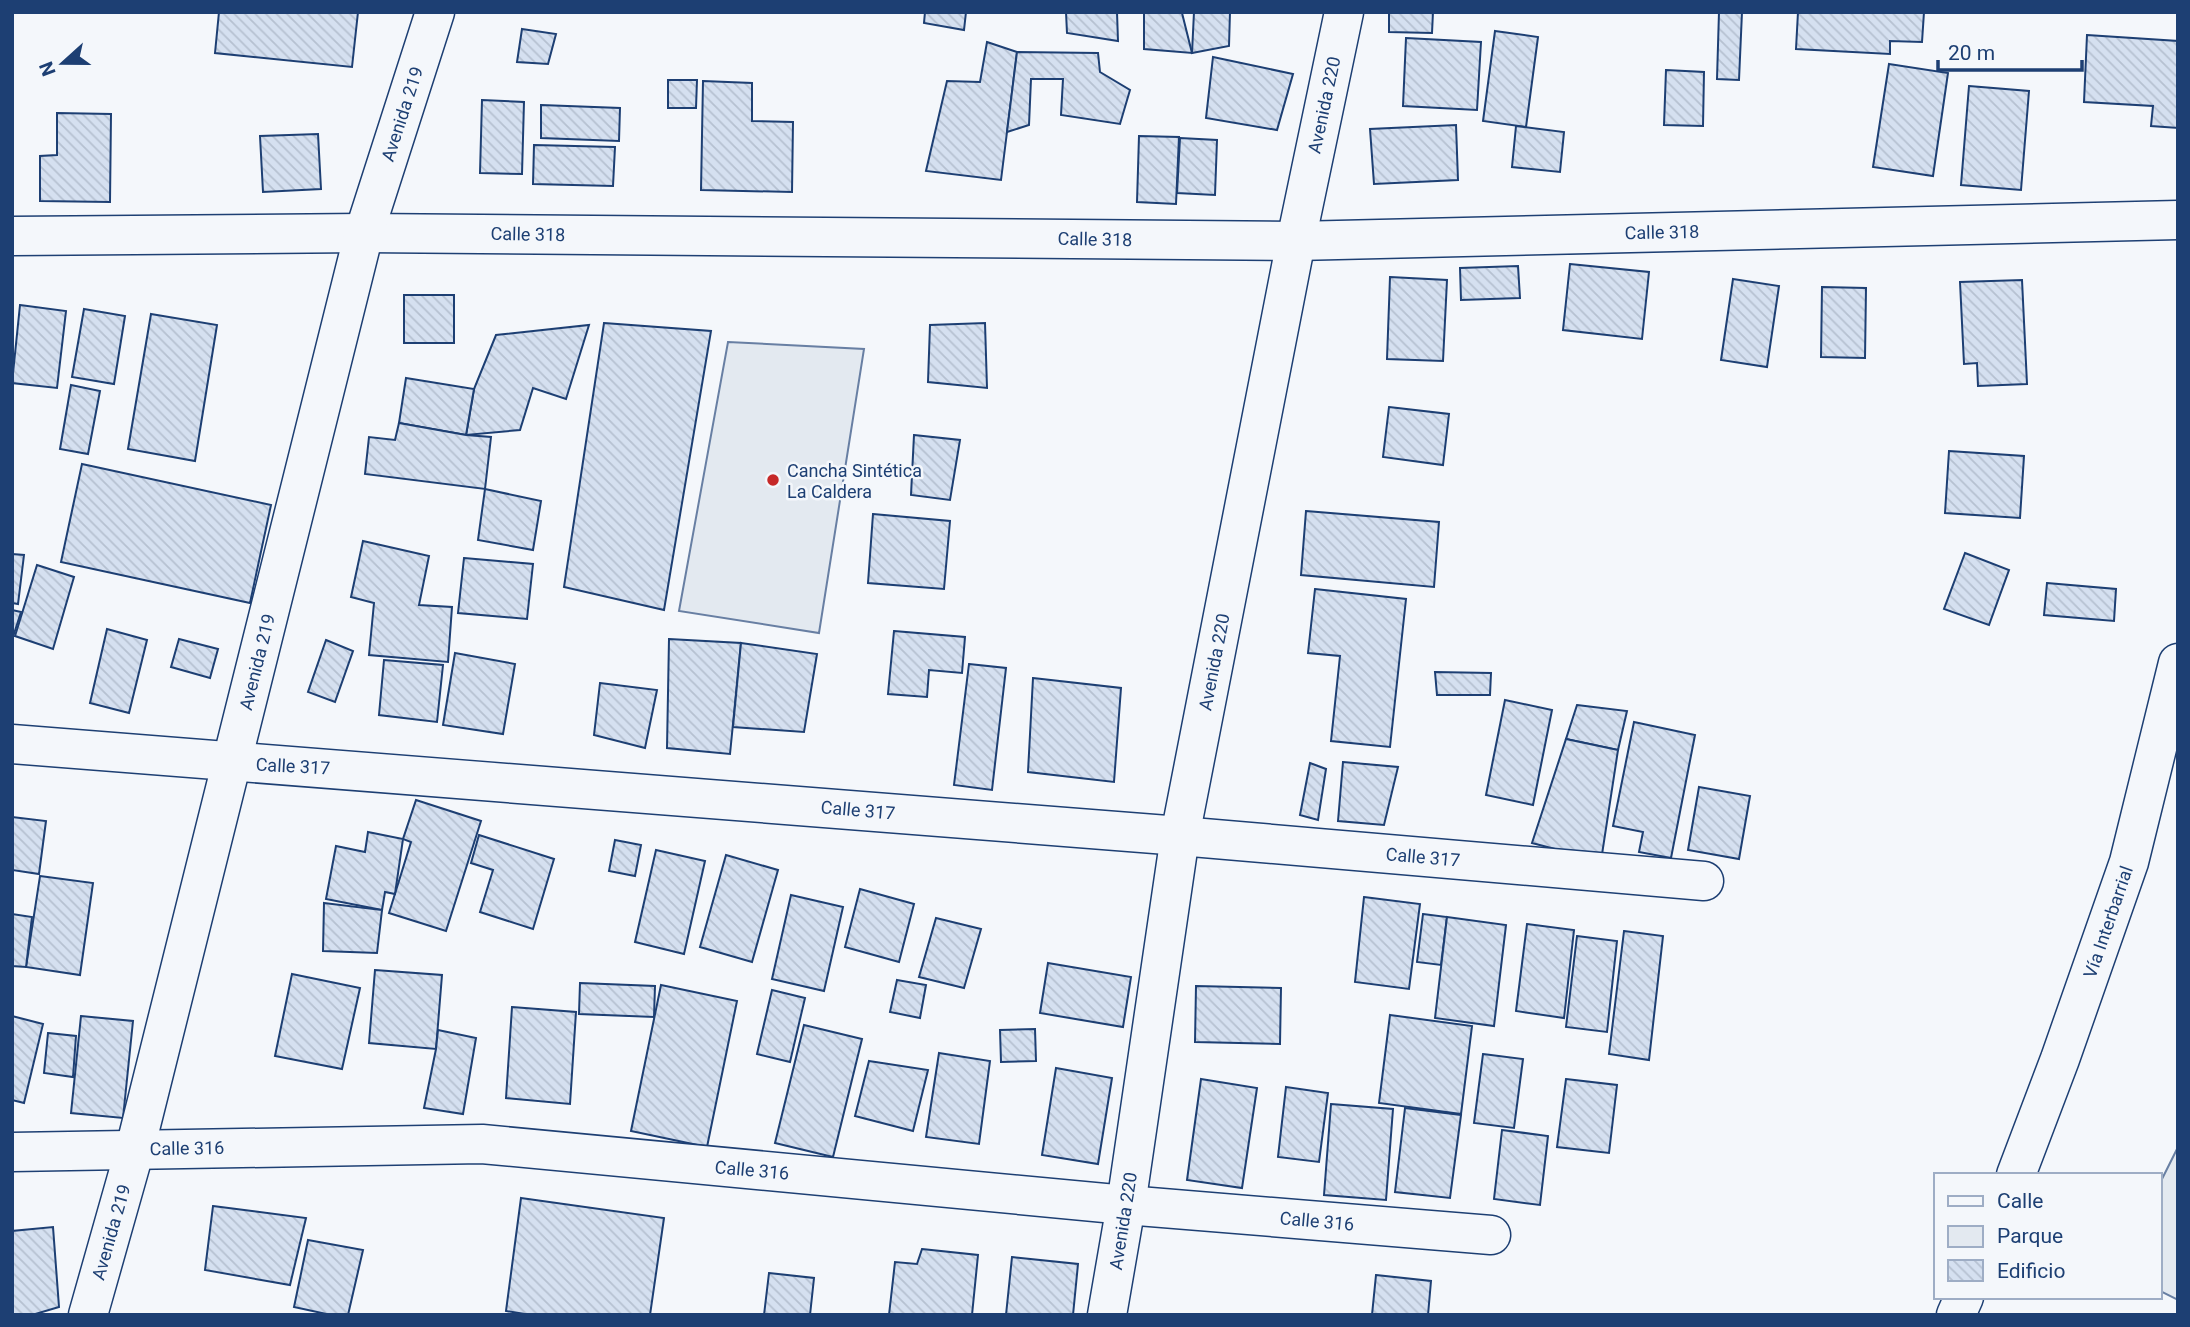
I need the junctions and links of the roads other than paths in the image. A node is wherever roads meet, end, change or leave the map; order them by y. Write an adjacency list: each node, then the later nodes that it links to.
1 (435, 12): 4 (street, Avenida 219)
2 (1344, 12): 6 (street, Avenida 220)
3 (2178, 220): 6 (street, Calle 318)
4 (363, 233): 5 (street, Calle 318); 6 (street, Calle 318); 9 (street, Avenida 219)
5 (12, 236)
6 (1296, 241): 10 (street, Avenida 220)
7 (2178, 663): 14 (street, Vía Interbarrial)
8 (12, 744): 9 (street, Calle 317)
9 (232, 763): 10 (street, Calle 317); 12 (street, Avenida 219)
10 (1180, 836): 11 (street, Calle 317); 15 (street, Avenida 220)
11 (1704, 881)
12 (135, 1149): 13 (street, Calle 316); 15 (street, Calle 316); 18 (street, Avenida 219)
13 (12, 1152)
14 (2017, 1173)
15 (1126, 1205): 16 (street, Calle 316); 19 (street, Avenida 220)
16 (1491, 1235)
17 (1963, 1299): 20 (street)
18 (88, 1315)
19 (1107, 1315)
20 (1956, 1315)

